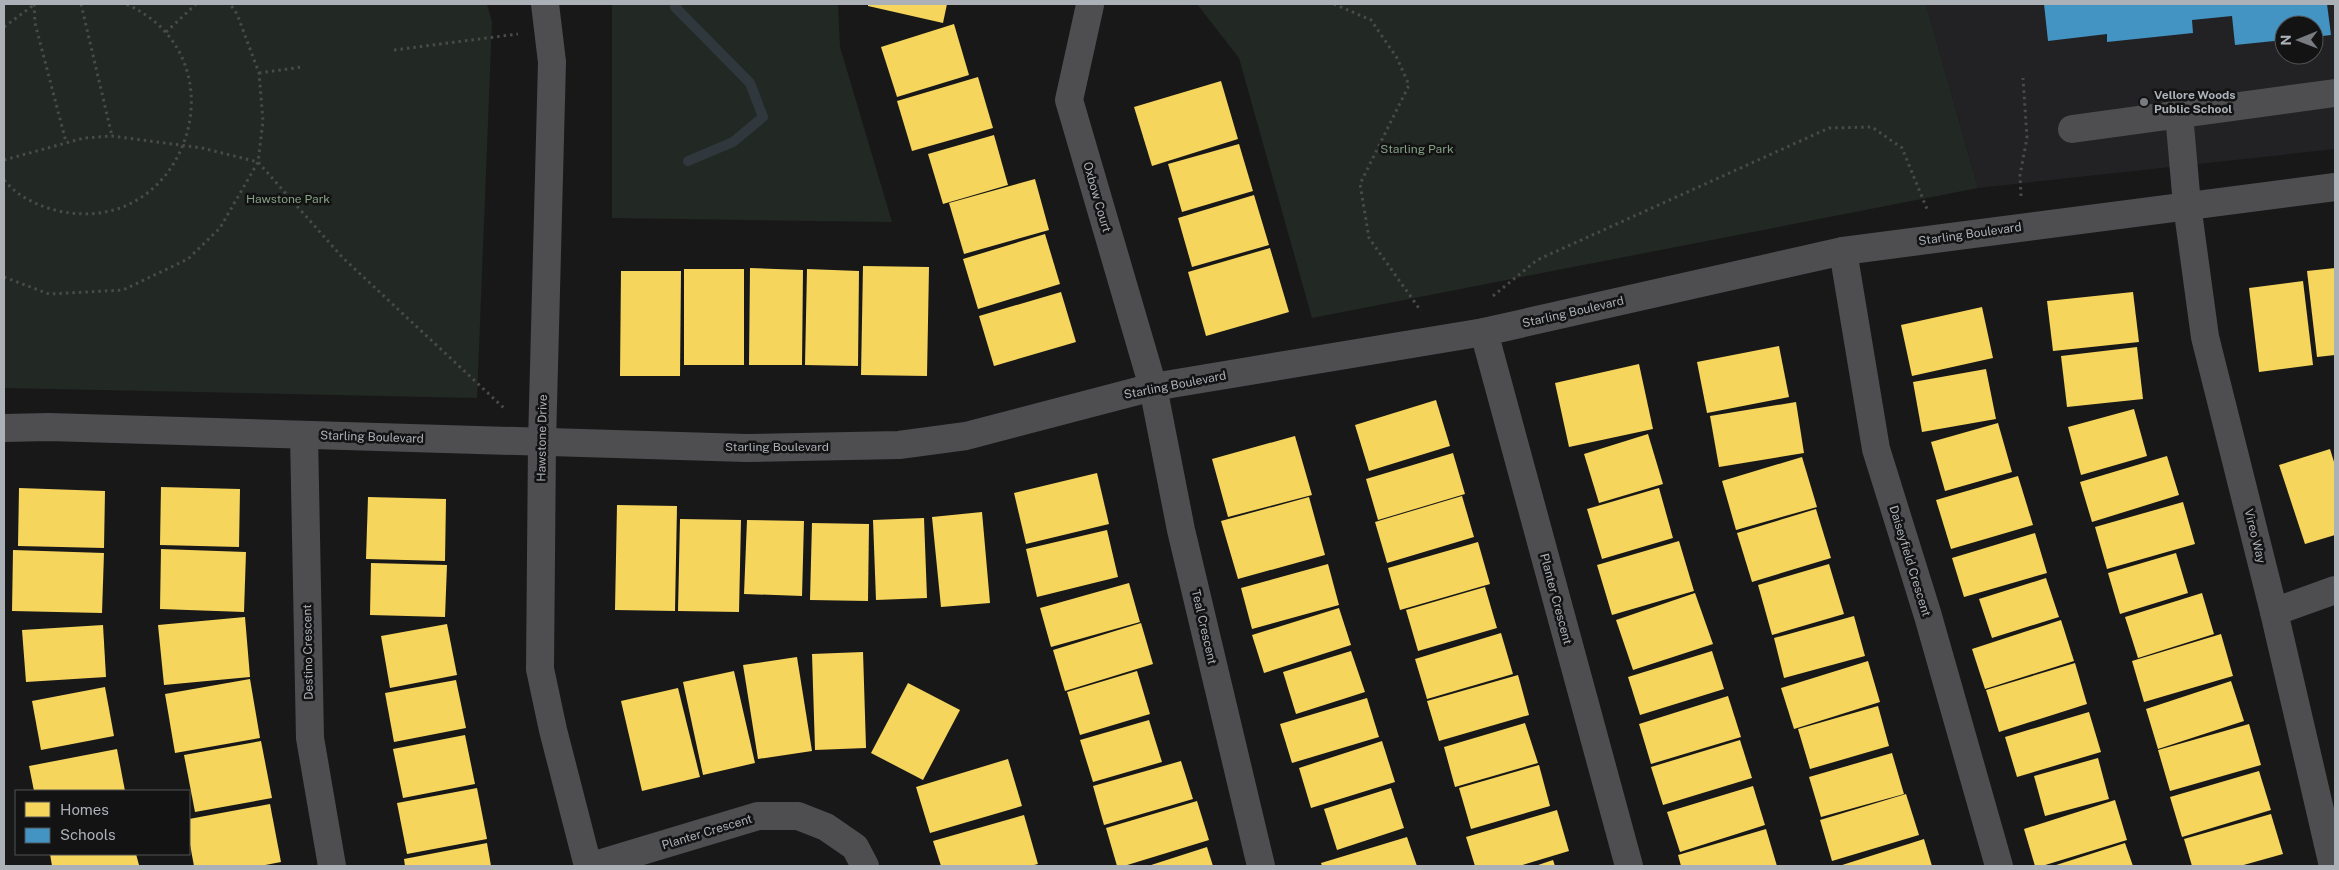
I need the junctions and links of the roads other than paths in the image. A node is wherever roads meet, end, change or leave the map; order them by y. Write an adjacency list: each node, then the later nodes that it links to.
1 (545, 4): 13 (street, Hawstone Drive)
2 (1090, 5): 10 (street, Oxbow Court)
3 (2335, 93): 4 (street)
4 (2179, 114): 5 (street); 7 (street, Vireo Way)
5 (2072, 129)
6 (2335, 187): 7 (street, Starling Boulevard)
7 (2187, 205): 8 (street, Starling Boulevard); 15 (street, Vireo Way)
8 (1843, 250): 9 (street, Starling Boulevard); 21 (street, Daiseyfield Crescent)
9 (1484, 332): 10 (street, Starling Boulevard); 20 (street, Planter Crescent)
10 (1153, 387): 13 (street, Starling Boulevard); 19 (street, Teal Crescent)
11 (4, 428): 12 (street, Starling Boulevard)
12 (304, 435): 13 (street, Starling Boulevard); 16 (street, Destino Crescent)
13 (542, 443): 17 (street, Hawstone Drive)
14 (2335, 590): 15 (street)
15 (2274, 612): 22 (street, Vireo Way)
16 (332, 866)
17 (590, 866): 18 (street, Planter Crescent)
18 (865, 866)
19 (1261, 866)
20 (1629, 866)
21 (1999, 866)
22 (2333, 866)

